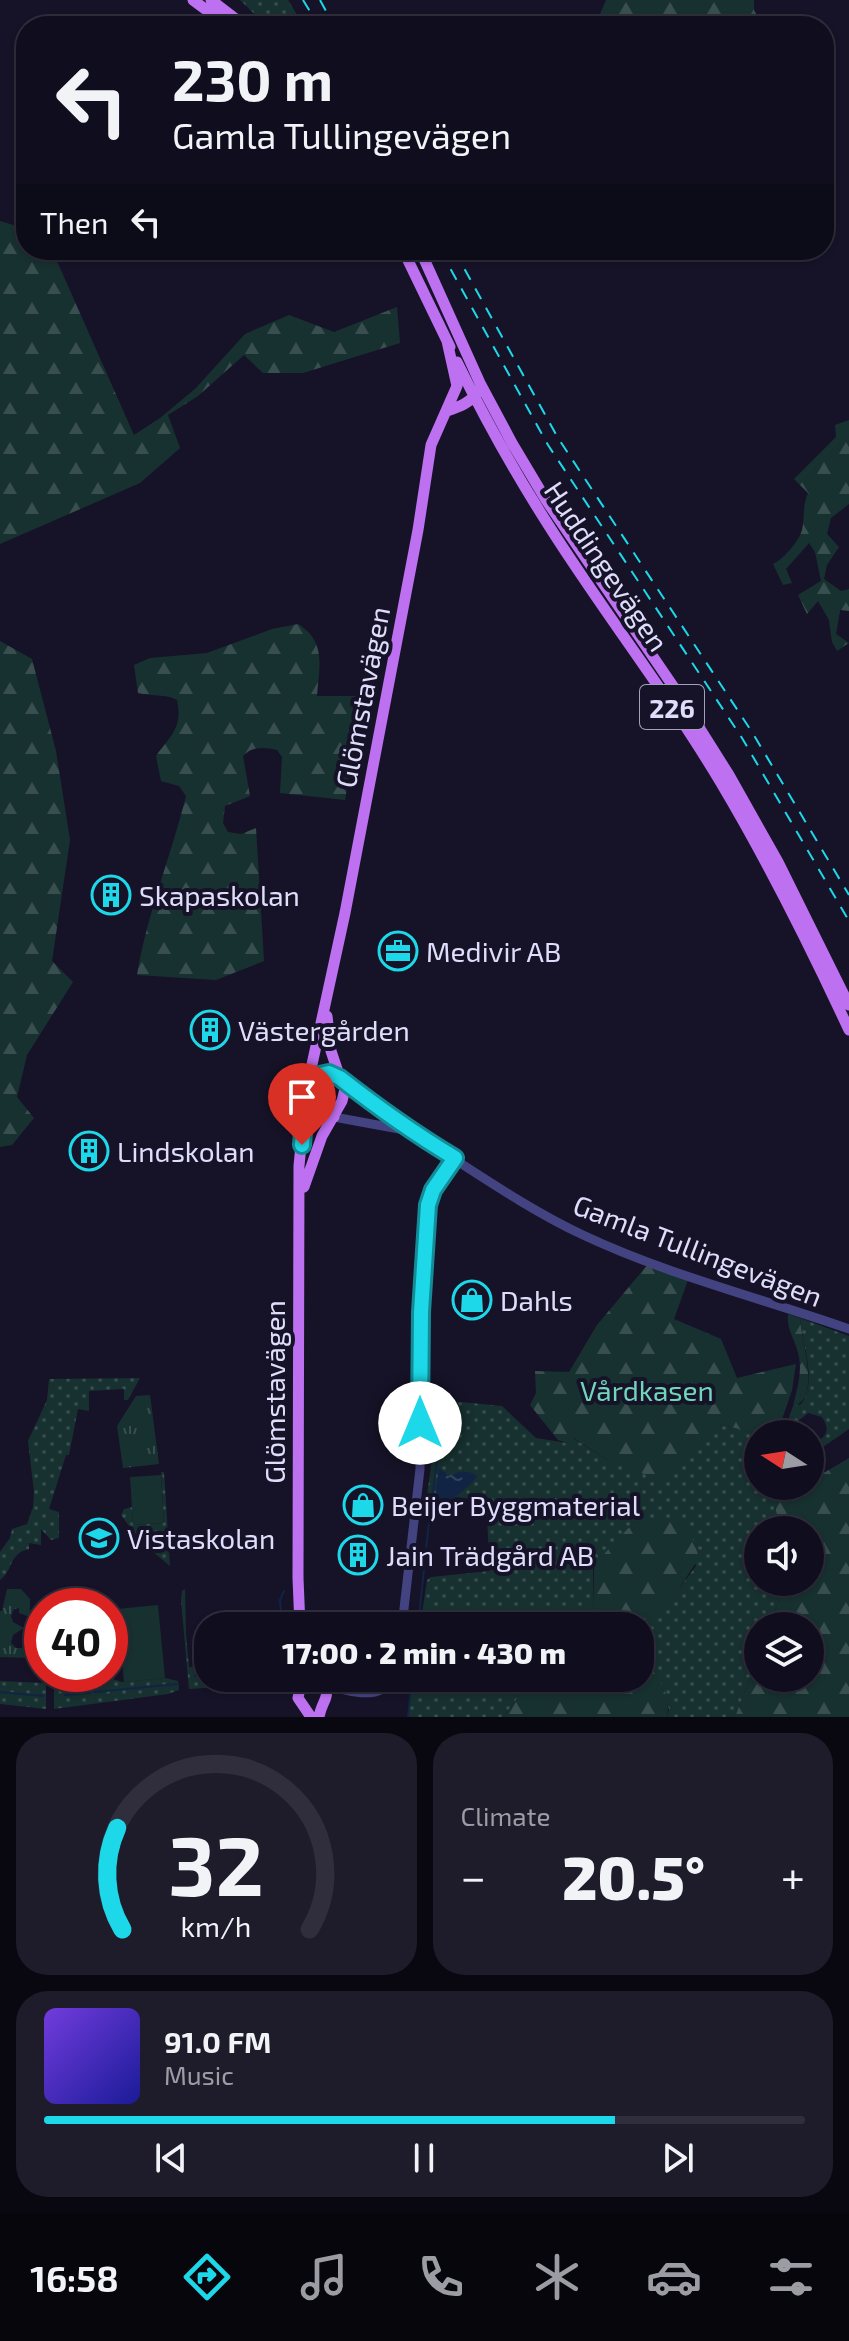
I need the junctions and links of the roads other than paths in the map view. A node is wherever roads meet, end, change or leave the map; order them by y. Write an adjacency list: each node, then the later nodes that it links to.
1 (193, 0): 4 (main road)
2 (211, 0): 5 (main road)
3 (225, 0): 6 (main road)
4 (215, 16)
5 (233, 16)
6 (242, 16)
7 (408, 260): 9 (main road, Huddingevägen / 226)
8 (425, 260): 10 (main road, Huddingevägen / 226)
9 (447, 341): 11 (main road, Huddingevägen / 226); 12 (main road, Glömstavägen)
10 (480, 383): 11 (main road); 14 (main road, Huddingevägen / 226)
11 (474, 397): 12 (main road); 15 (main road, Huddingevägen / 226)
12 (447, 411): 13 (main road, Glömstavägen)
13 (328, 995): 16 (main road, Glömstavägen); 17 (main road, Glömstavägen)
14 (849, 1005)
15 (849, 1030)
16 (341, 1078): 17 (main road); 19 (main road, Glömstavägen); 20 (street, Gamla Tullingevägen)
17 (310, 1081): 18 (main road, Glömstavägen)
18 (306, 1102): 19 (main road); 22 (main road, Glömstavägen)
19 (334, 1117): 20 (street, Gamla Tullingevägen); 22 (main road, Glömstavägen)
20 (410, 1131): 21 (street, Gamla Tullingevägen)
21 (455, 1158): 23 (street, Gamla Tullingevägen); 25 (street)
22 (299, 1207): 24 (main road, Glömstavägen)
23 (849, 1329)
24 (299, 1612)
25 (404, 1612)
26 (299, 1692): 28 (main road)
27 (347, 1692): 29 (street)
28 (304, 1706): 29 (main road); 30 (main road)
29 (322, 1708)
30 (311, 1717)

